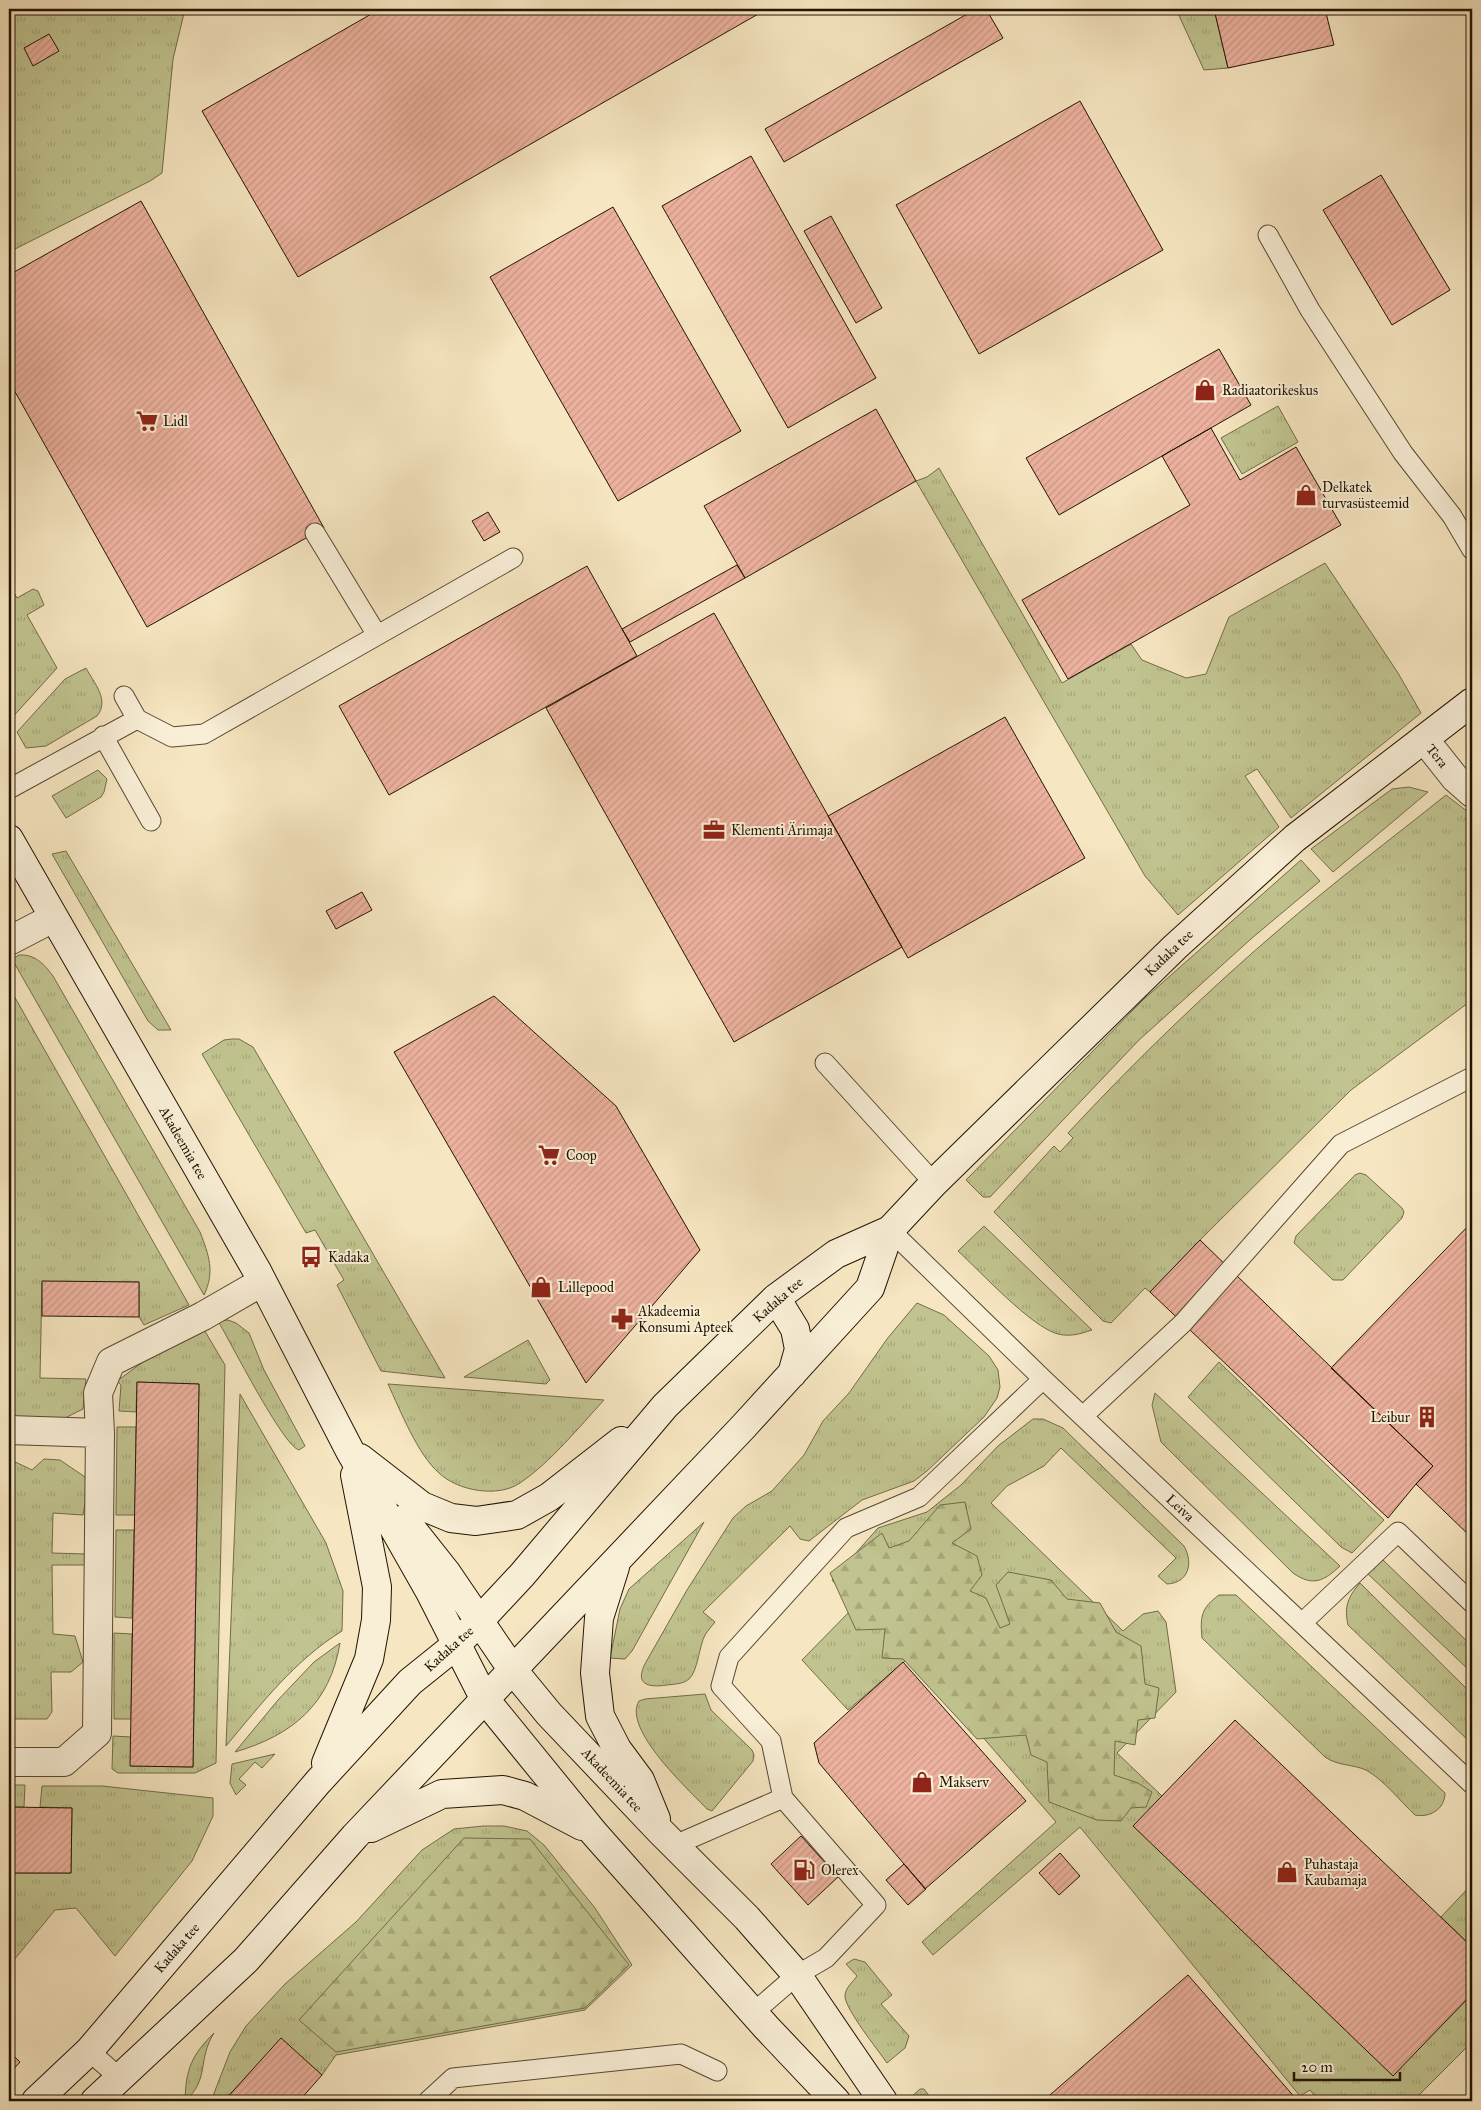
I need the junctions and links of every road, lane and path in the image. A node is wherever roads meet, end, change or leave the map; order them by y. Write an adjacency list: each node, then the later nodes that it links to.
1 (1268, 235): 3 (lane)
2 (315, 533): 5 (lane)
3 (1472, 550)
4 (514, 558): 5 (lane)
5 (377, 636): 8 (lane)
6 (124, 696): 8 (lane)
7 (1472, 702): 10 (main road, Kadaka tee)
8 (137, 719): 9 (lane)
9 (103, 736): 11 (lane); 13 (lane)
10 (1424, 739): 12 (main road, Tera); 19 (main road, Kadaka tee)
11 (9, 789)
12 (1472, 793)
13 (151, 821)
14 (9, 839): 15 (main road, Akadeemia tee)
15 (53, 918): 16 (main road); 21 (main road, Akadeemia tee)
16 (9, 941)
17 (825, 1063): 19 (lane)
18 (1472, 1076): 26 (lane)
19 (934, 1183): 20 (main road, Kadaka tee)
20 (890, 1230): 22 (main road, Kadaka tee); 23 (main road, Kadaka tee); 24 (lane, Leiva)
21 (262, 1282): 28 (main road); 29 (main road, Akadeemia tee)
22 (776, 1298): 23 (main road); 25 (main road, Kadaka tee)
23 (792, 1374): 30 (main road, Kadaka tee)
24 (1043, 1379): 26 (lane, Leiva); 40 (lane)
25 (665, 1406): 29 (main road); 32 (main road, Kadaka tee)
26 (1083, 1416): 33 (lane, Leiva)
27 (9, 1430): 28 (main road)
28 (100, 1433): 37 (main road)
29 (350, 1451): 32 (main road, Akadeemia tee); 34 (main road, Akadeemia tee); 38 (main road)
30 (616, 1563): 35 (main road, Kadaka tee); 43 (main road)
31 (1472, 1603): 33 (lane)
32 (480, 1620): 34 (main road, Kadaka tee); 35 (main road, Akadeemia tee)
33 (1302, 1623): 39 (lane, Leiva)
34 (456, 1645): 36 (main road, Akadeemia tee); 38 (main road, Kadaka tee)
35 (512, 1669): 36 (main road, Kadaka tee); 43 (main road, Akadeemia tee)
36 (484, 1698): 41 (main road, Akadeemia tee); 42 (main road, Kadaka tee)
37 (9, 1762)
38 (318, 1782): 46 (main road, Kadaka tee)
39 (1472, 1784)
40 (783, 1798): 43 (lane); 44 (lane)
41 (594, 1833): 42 (main road); 45 (main road, Akadeemia tee)
42 (355, 1836): 48 (main road, Kadaka tee)
43 (668, 1839): 44 (main road, Akadeemia tee)
44 (797, 1975): 45 (lane); 53 (main road, Akadeemia tee)
45 (753, 2013): 52 (main road, Akadeemia tee)
46 (89, 2050): 48 (lane); 49 (main road, Kadaka tee)
47 (718, 2071): 51 (lane)
48 (121, 2079): 50 (main road, Kadaka tee)
49 (36, 2101)
50 (96, 2101)
51 (428, 2101)
52 (836, 2101)
53 (884, 2101)

